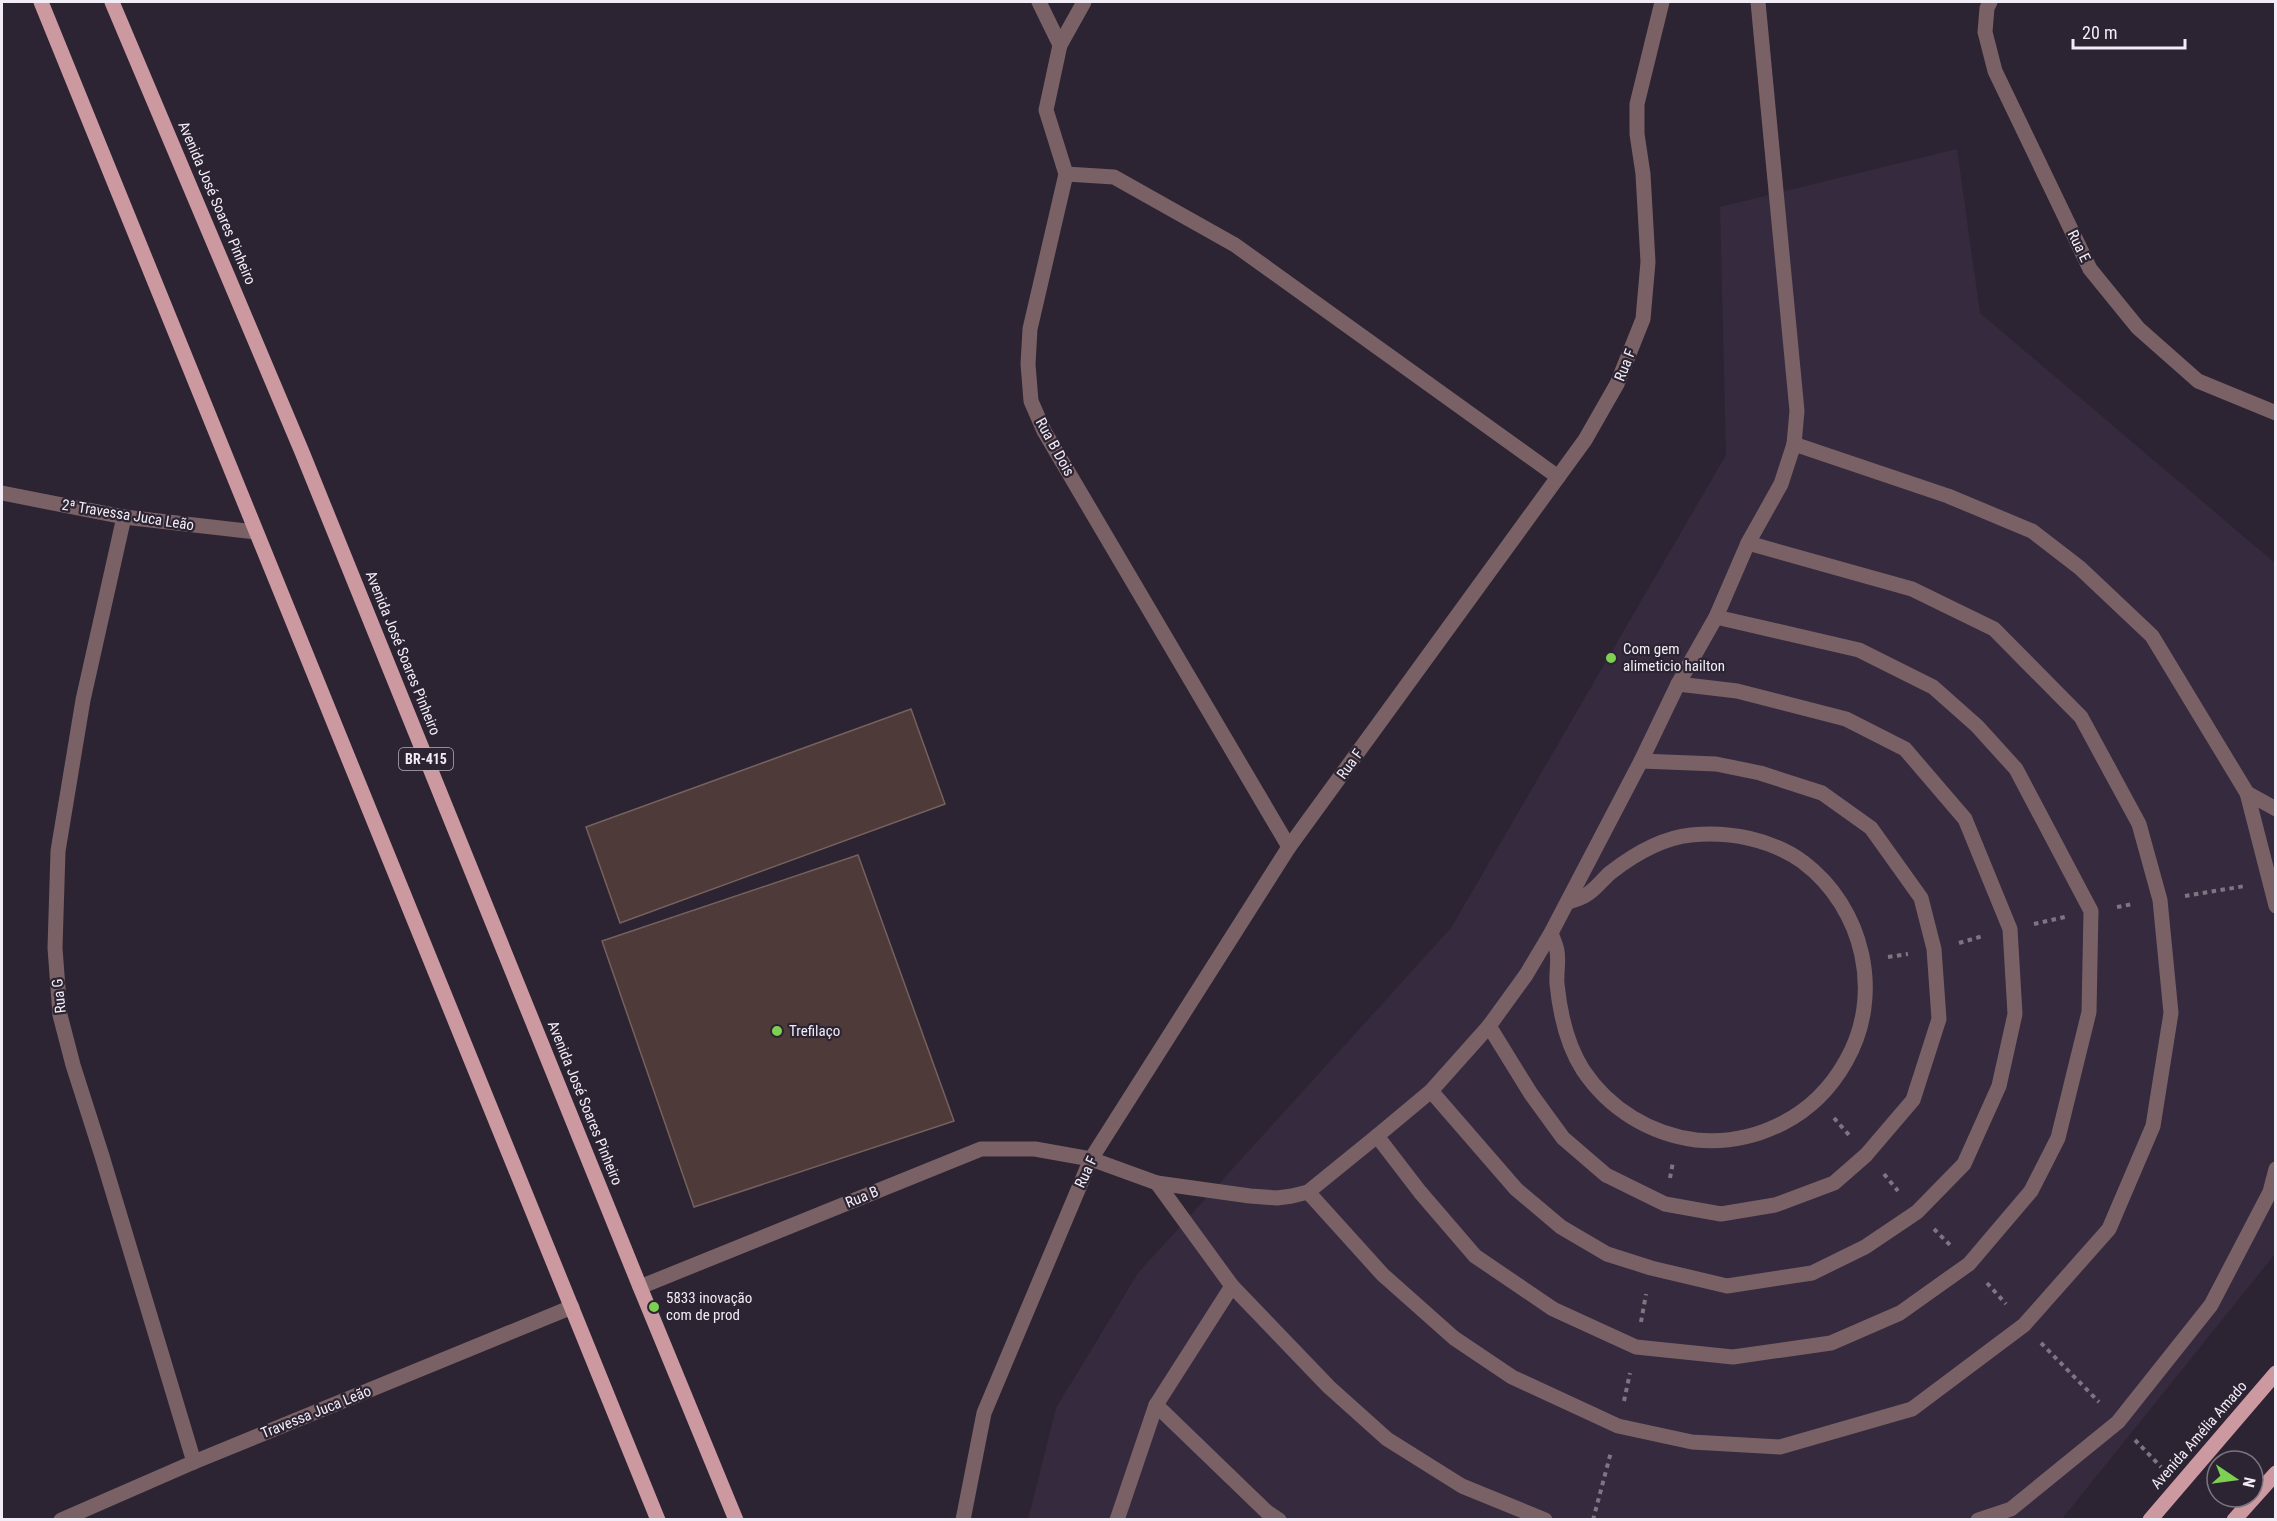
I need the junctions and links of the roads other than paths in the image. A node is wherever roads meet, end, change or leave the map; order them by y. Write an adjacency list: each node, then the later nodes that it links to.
1 (41, 2): 15 (main road)
2 (112, 2): 35 (main road, Avenida José Soares Pinheiro / BR-415)
3 (1039, 2): 8 (street)
4 (1084, 2): 8 (street, Rua B Dois)
5 (1662, 2): 12 (street, Rua F)
6 (1758, 2): 11 (street)
7 (1990, 2): 10 (street, Rua E)
8 (1060, 45): 9 (street, Rua B Dois)
9 (1066, 174): 12 (street); 22 (street, Rua B Dois)
10 (2276, 413)
11 (1794, 444): 16 (street); 20 (street)
12 (1558, 477): 22 (street, Rua F)
13 (2, 493): 14 (street, 2ª Travessa Juca Leão)
14 (124, 517): 15 (street, 2ª Travessa Juca Leão); 39 (street, Rua G)
15 (256, 532): 36 (main road)
16 (1748, 543): 17 (street); 33 (street)
17 (1716, 617): 18 (street); 29 (street)
18 (1678, 684): 19 (street); 28 (street)
19 (1641, 761): 24 (street); 27 (street)
20 (2247, 793): 21 (street); 23 (street)
21 (2276, 808)
22 (1289, 848): 30 (street, Rua F)
23 (2272, 881): 25 (street)
24 (1568, 902): 26 (street); 26 (street)
25 (2276, 906)
26 (1551, 933): 27 (street)
27 (1489, 1026): 28 (street)
28 (1431, 1091): 29 (street)
29 (1377, 1136): 33 (street)
30 (1091, 1159): 32 (street, Rua B); 35 (street, Rua B); 44 (street, Rua F)
31 (2276, 1169): 48 (street)
32 (1157, 1183): 33 (street, Rua B); 34 (street)
33 (1308, 1192)
34 (1232, 1286): 38 (street); 47 (street)
35 (639, 1287): 43 (main road, Avenida José Soares Pinheiro / BR-415)
36 (572, 1307): 39 (street, Travessa Juca Leão); 42 (main road)
37 (2276, 1373): 49 (main road, Avenida Amélia Amado)
38 (1155, 1405): 45 (street); 46 (street)
39 (194, 1462): 41 (street, Travessa Juca Leão)
40 (2276, 1473): 50 (main road)
41 (71, 1518)
42 (658, 1520)
43 (736, 1520)
44 (963, 1520)
45 (1117, 1520)
46 (1279, 1520)
47 (1545, 1520)
48 (1978, 1520)
49 (2150, 1520)
50 (2234, 1520)

